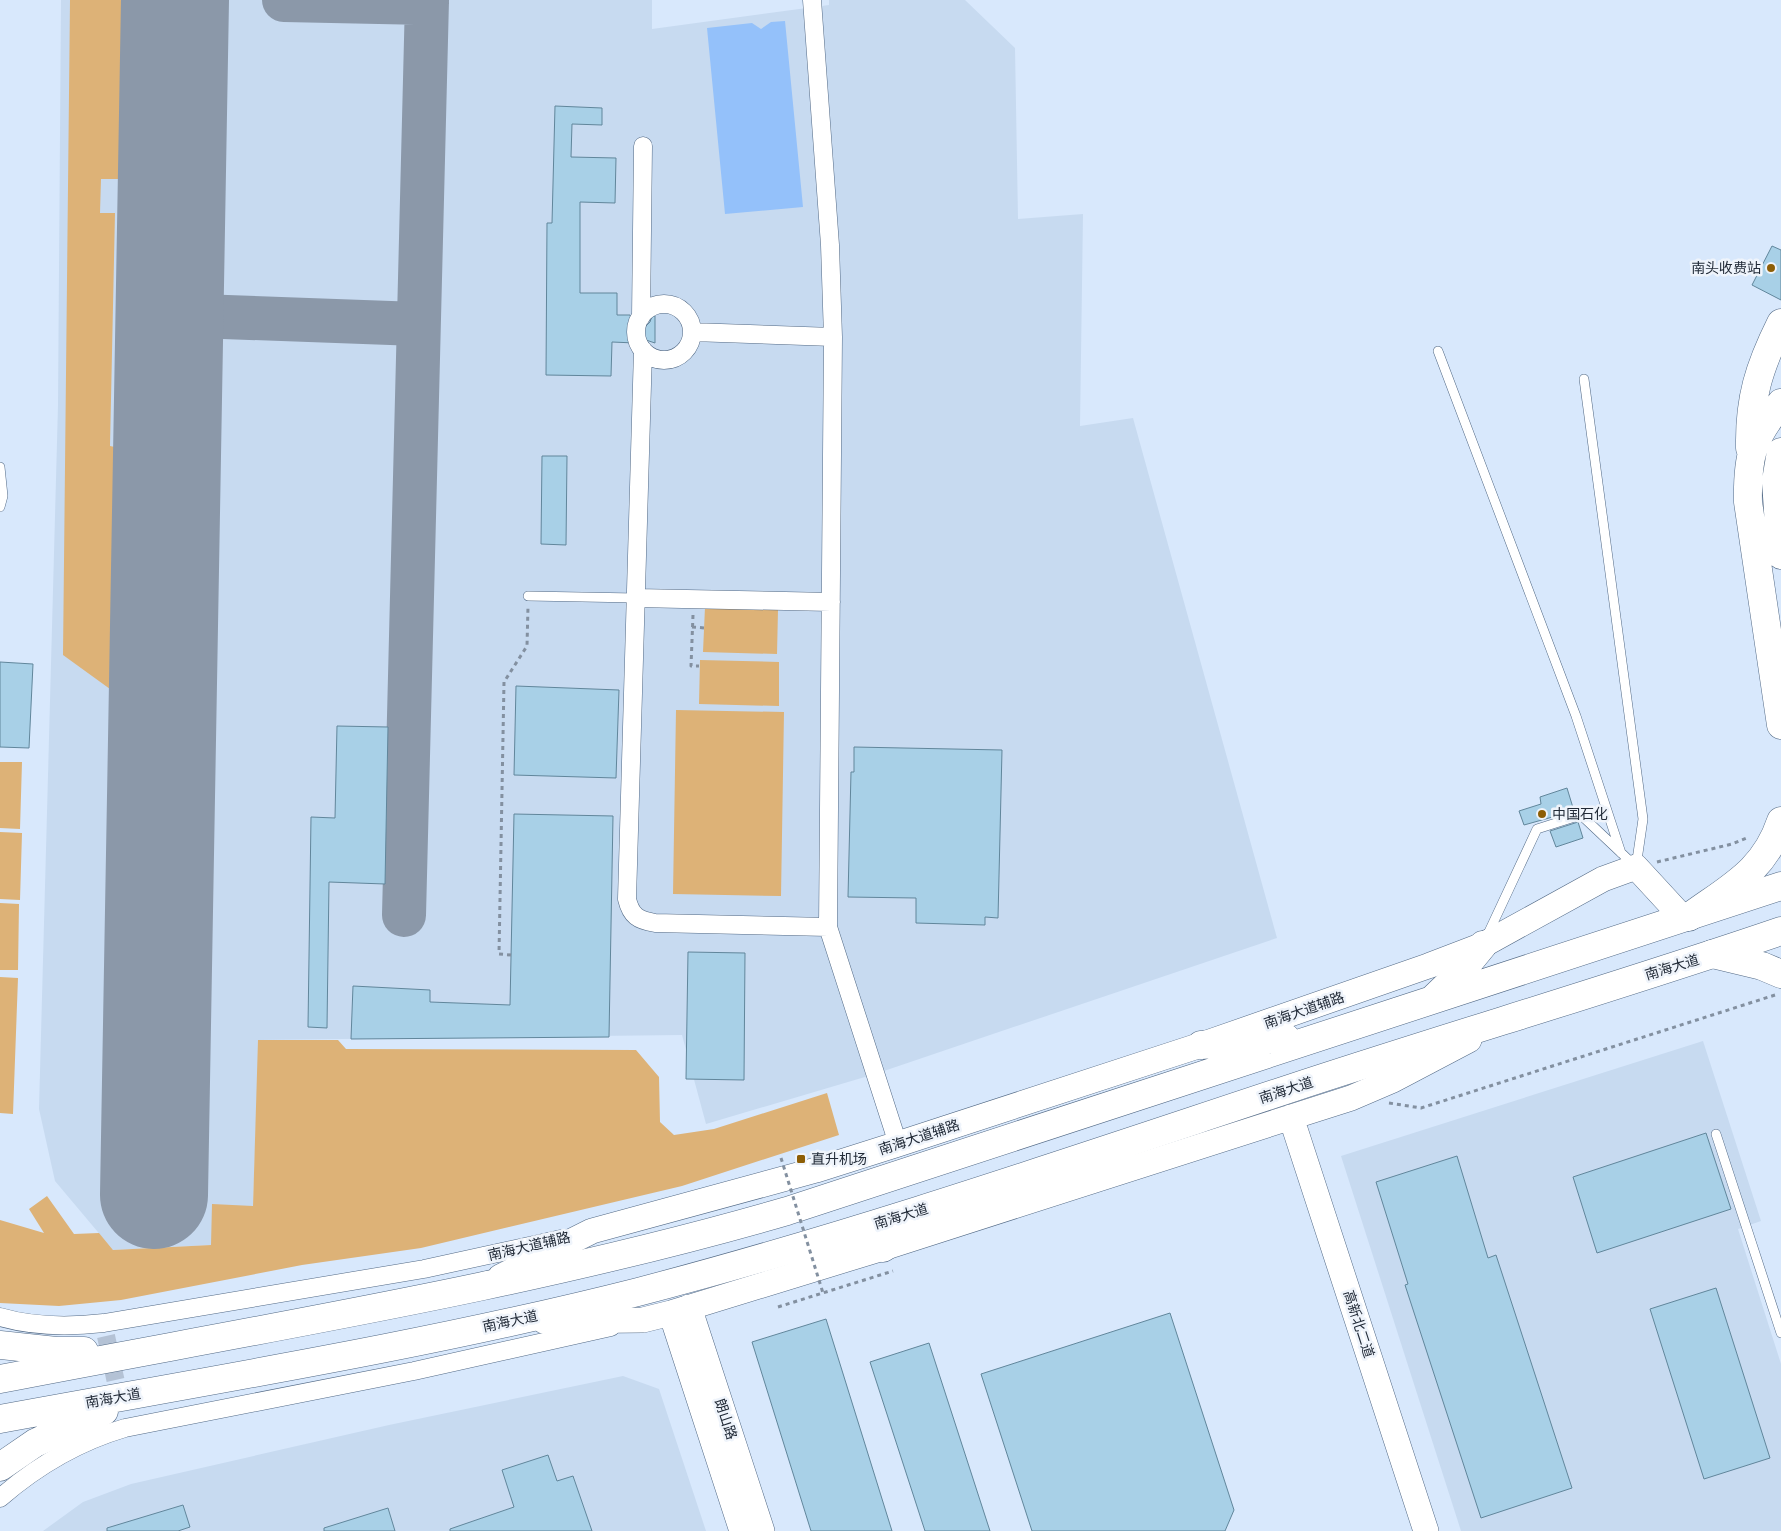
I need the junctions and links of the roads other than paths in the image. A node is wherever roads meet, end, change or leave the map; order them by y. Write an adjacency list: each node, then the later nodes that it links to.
1 (812, 0): 6 (street)
2 (643, 146): 3 (street)
3 (641, 317): 5 (street); 7 (street)
4 (1781, 323): 12 (main road)
5 (692, 332): 6 (street); 7 (street)
6 (833, 337): 18 (street)
7 (643, 350): 17 (street)
8 (1438, 352): 21 (lane)
9 (1584, 380): 21 (lane)
10 (1781, 403): 12 (main road)
11 (1781, 452): 15 (main road)
12 (1750, 456): 19 (main road)
13 (0, 467): 14 (lane)
14 (0, 507)
15 (1781, 555)
16 (528, 596): 17 (lane)
17 (636, 598): 18 (street); 24 (street)
18 (831, 602): 24 (street)
19 (1781, 726)
20 (1771, 830): 23 (main road)
21 (1628, 860): 23 (main road); 26 (main road, 南海大道辅路); 26 (lane)
22 (1781, 886): 23 (main road)
23 (1686, 918): 29 (main road)
24 (828, 927): 35 (street)
25 (1781, 931): 27 (main road, 南海大道)
26 (1483, 944): 29 (main road); 32 (main road, 南海大道辅路)
27 (1712, 954): 28 (main road); 30 (main road, 南海大道)
28 (1781, 974)
29 (1430, 1001): 31 (main road)
30 (1530, 1011): 33 (main road); 36 (main road, 南海大道)
31 (1332, 1034): 32 (main road); 39 (main road)
32 (1201, 1045): 35 (main road, 南海大道辅路)
33 (1291, 1117): 38 (main road); 54 (main road, 高新北二道)
34 (1716, 1134): 44 (lane)
35 (898, 1144): 37 (main road, 南海大道辅路)
36 (944, 1203): 38 (main road); 43 (main road, 南海大道)
37 (592, 1231): 39 (main road); 41 (street, 南海大道辅路)
38 (888, 1259): 40 (main road)
39 (478, 1288): 45 (main road)
40 (680, 1310): 42 (main road); 52 (main road, 朗山路); 53 (main road, 朗山路)
41 (0, 1317)
42 (643, 1320): 43 (main road); 51 (street)
43 (507, 1322): 47 (main road, 南海大道)
44 (1781, 1332)
45 (190, 1342): 46 (main road); 48 (main road)
46 (0, 1345)
47 (219, 1378): 49 (main road, 南海大道); 50 (main road)
48 (0, 1379)
49 (0, 1419)
50 (0, 1467)
51 (0, 1498)
52 (742, 1531)
53 (762, 1531)
54 (1426, 1531)

